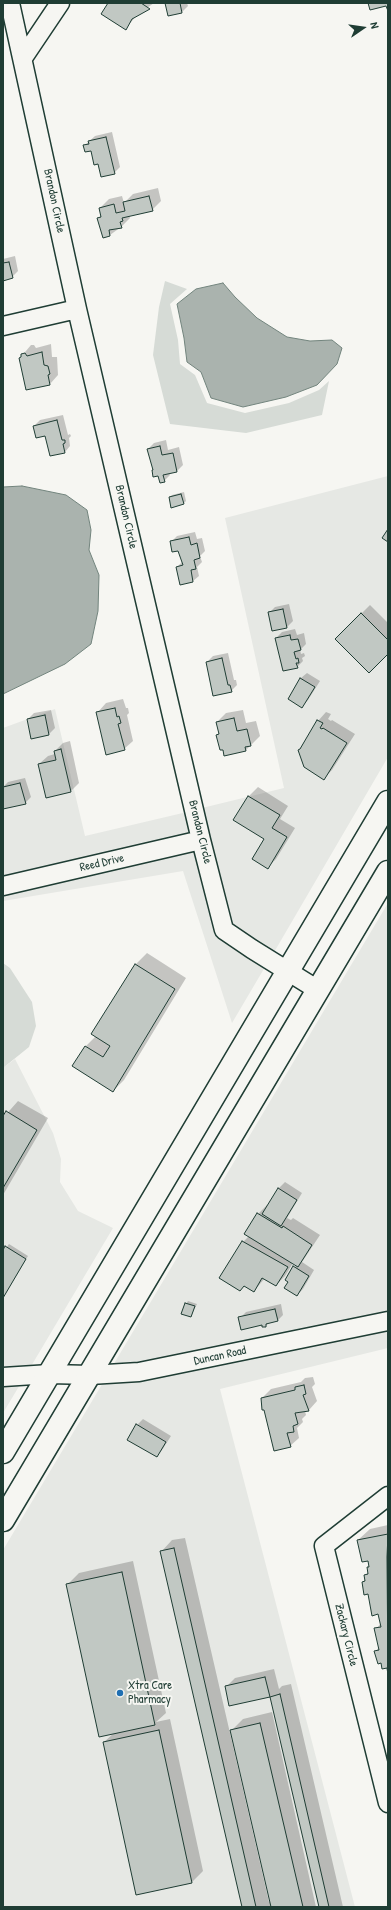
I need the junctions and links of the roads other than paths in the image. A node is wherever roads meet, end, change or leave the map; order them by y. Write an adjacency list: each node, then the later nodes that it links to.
1 (10, 3): 3 (street, Brandon Circle)
2 (60, 3): 3 (street)
3 (23, 58): 4 (street, Brandon Circle)
4 (77, 309): 5 (street); 7 (street, Brandon Circle)
5 (3, 326)
6 (388, 802): 10 (main road)
7 (201, 840): 9 (street, Reed Drive); 10 (street, Brandon Circle)
8 (388, 872): 11 (main road)
9 (3, 886)
10 (287, 972): 11 (street, Brandon Circle); 13 (main road)
11 (318, 990): 14 (main road)
12 (388, 1321): 14 (street, Duncan Road)
13 (50, 1374): 14 (street, Duncan Road); 15 (street, Duncan Road); 16 (main road)
14 (90, 1374): 18 (main road)
15 (3, 1377)
16 (3, 1452)
17 (388, 1496): 19 (street, Zackary Circle)
18 (3, 1520)
19 (388, 1803)

